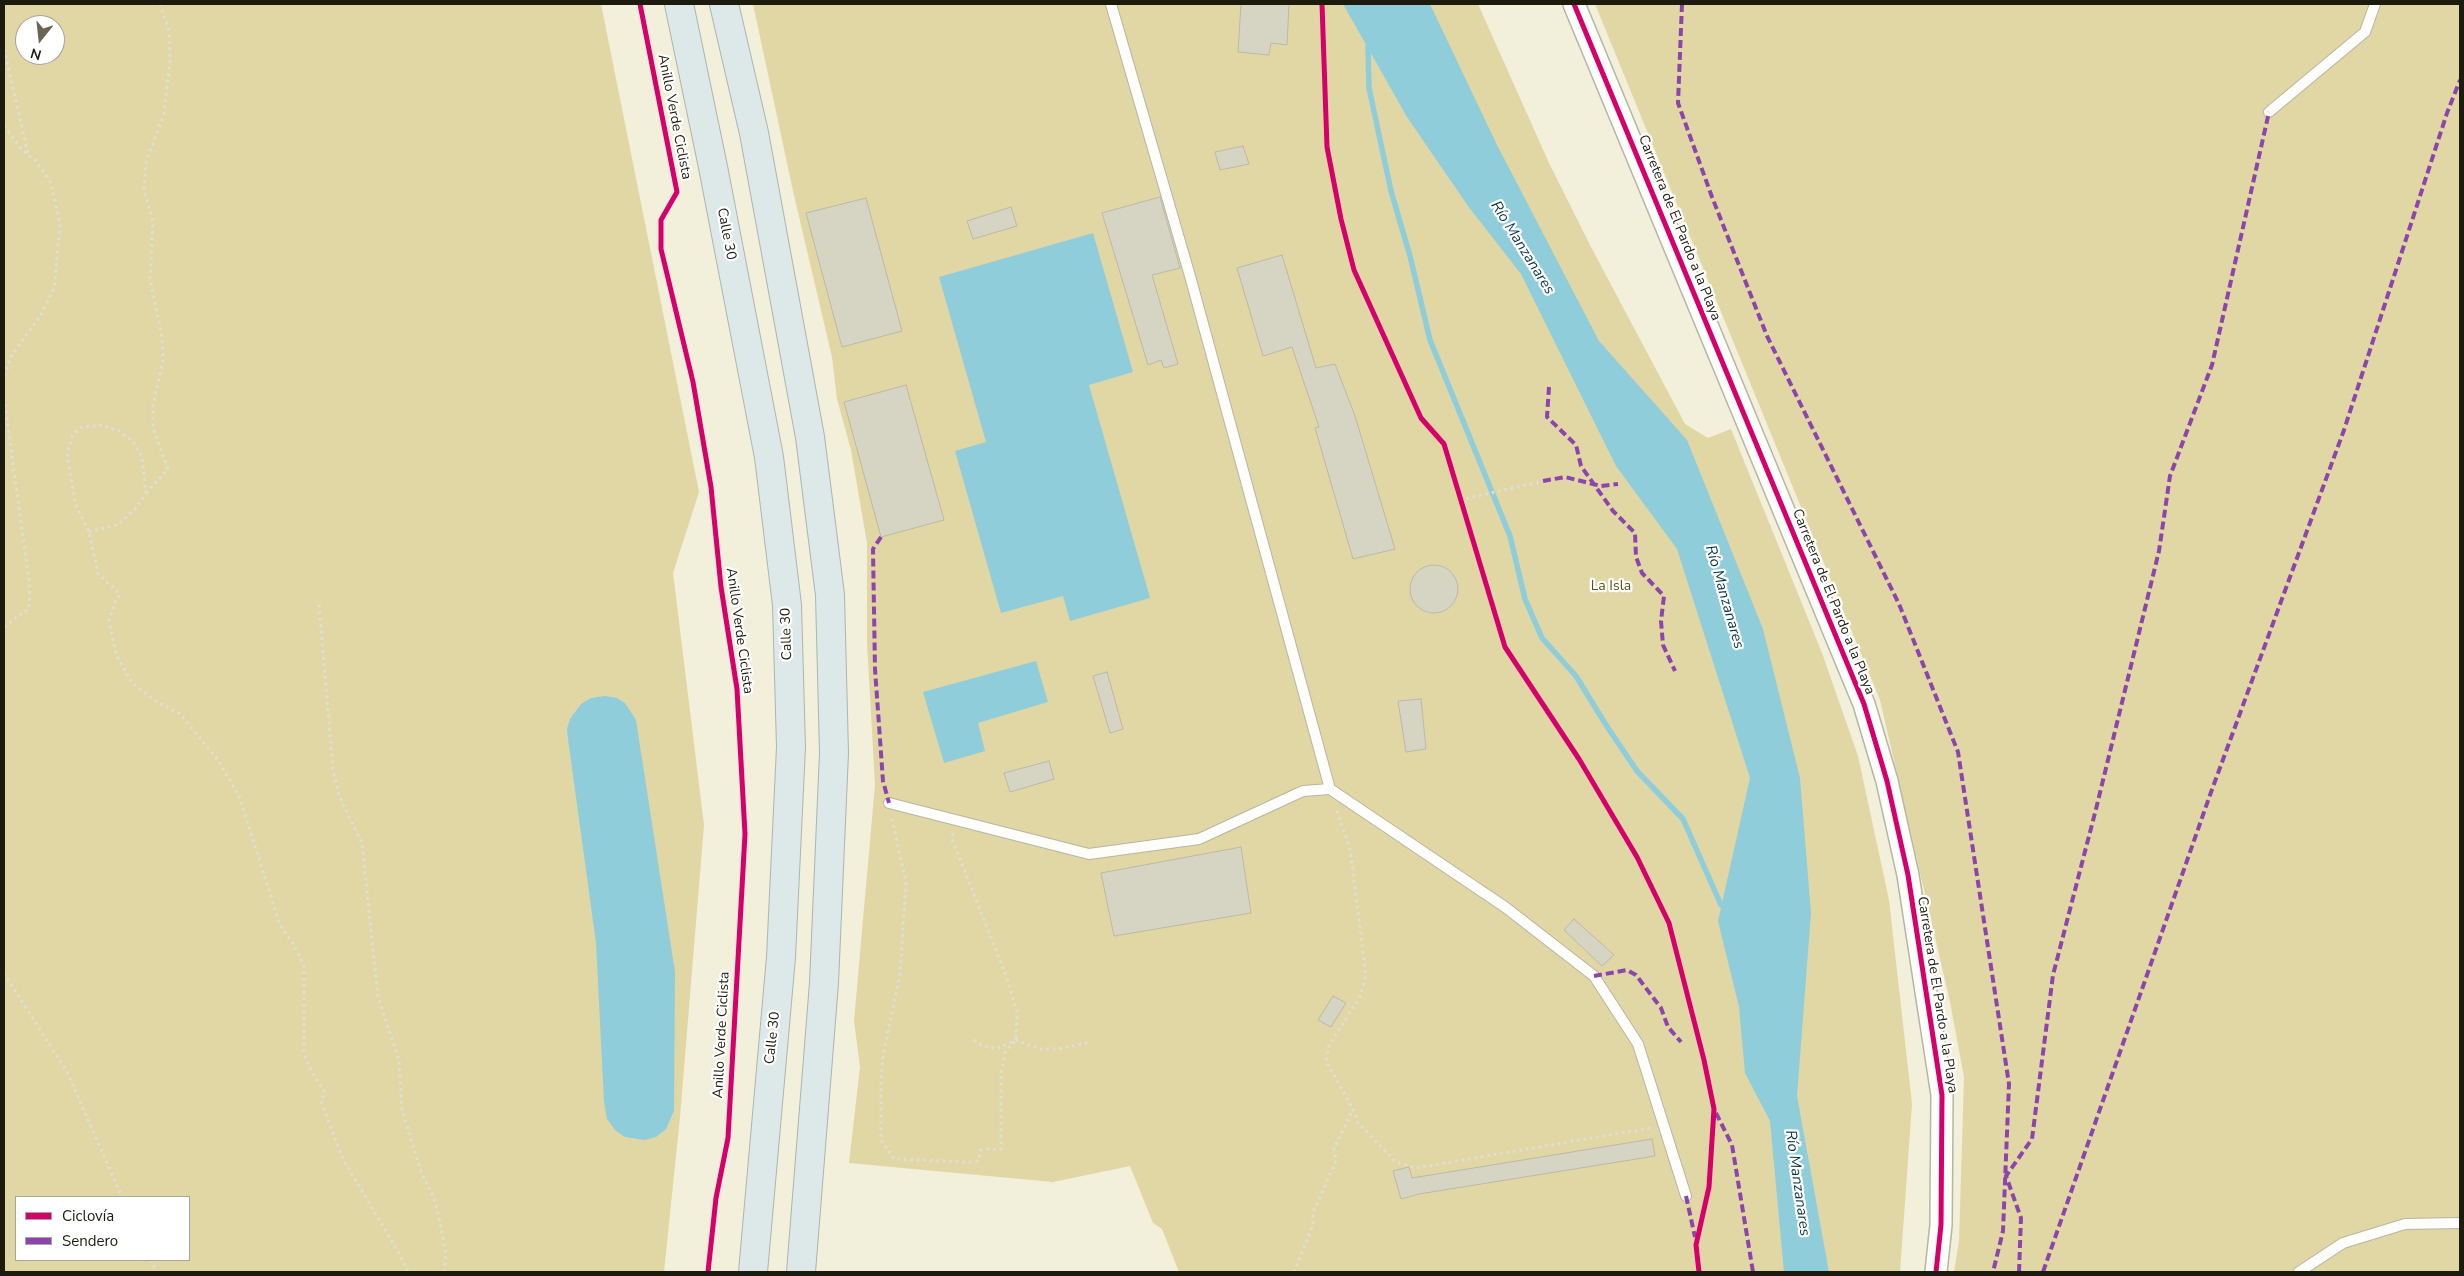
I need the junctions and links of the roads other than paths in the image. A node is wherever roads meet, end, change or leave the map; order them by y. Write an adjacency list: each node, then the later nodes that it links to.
1 (679, 4): 11 (highway, Calle 30)
2 (724, 4): 14 (highway)
3 (1111, 4): 7 (lane)
4 (1574, 4): 15 (street, Carretera de El Pardo a la Playa)
5 (2375, 4): 6 (lane)
6 (2269, 112)
7 (1330, 789): 8 (lane); 9 (lane)
8 (889, 803)
9 (1686, 1196)
10 (2460, 1223): 16 (lane)
11 (757, 1227): 12 (highway); 13 (highway, Calle 30)
12 (742, 1272)
13 (753, 1272)
14 (801, 1272)
15 (1936, 1272)
16 (2299, 1272)

